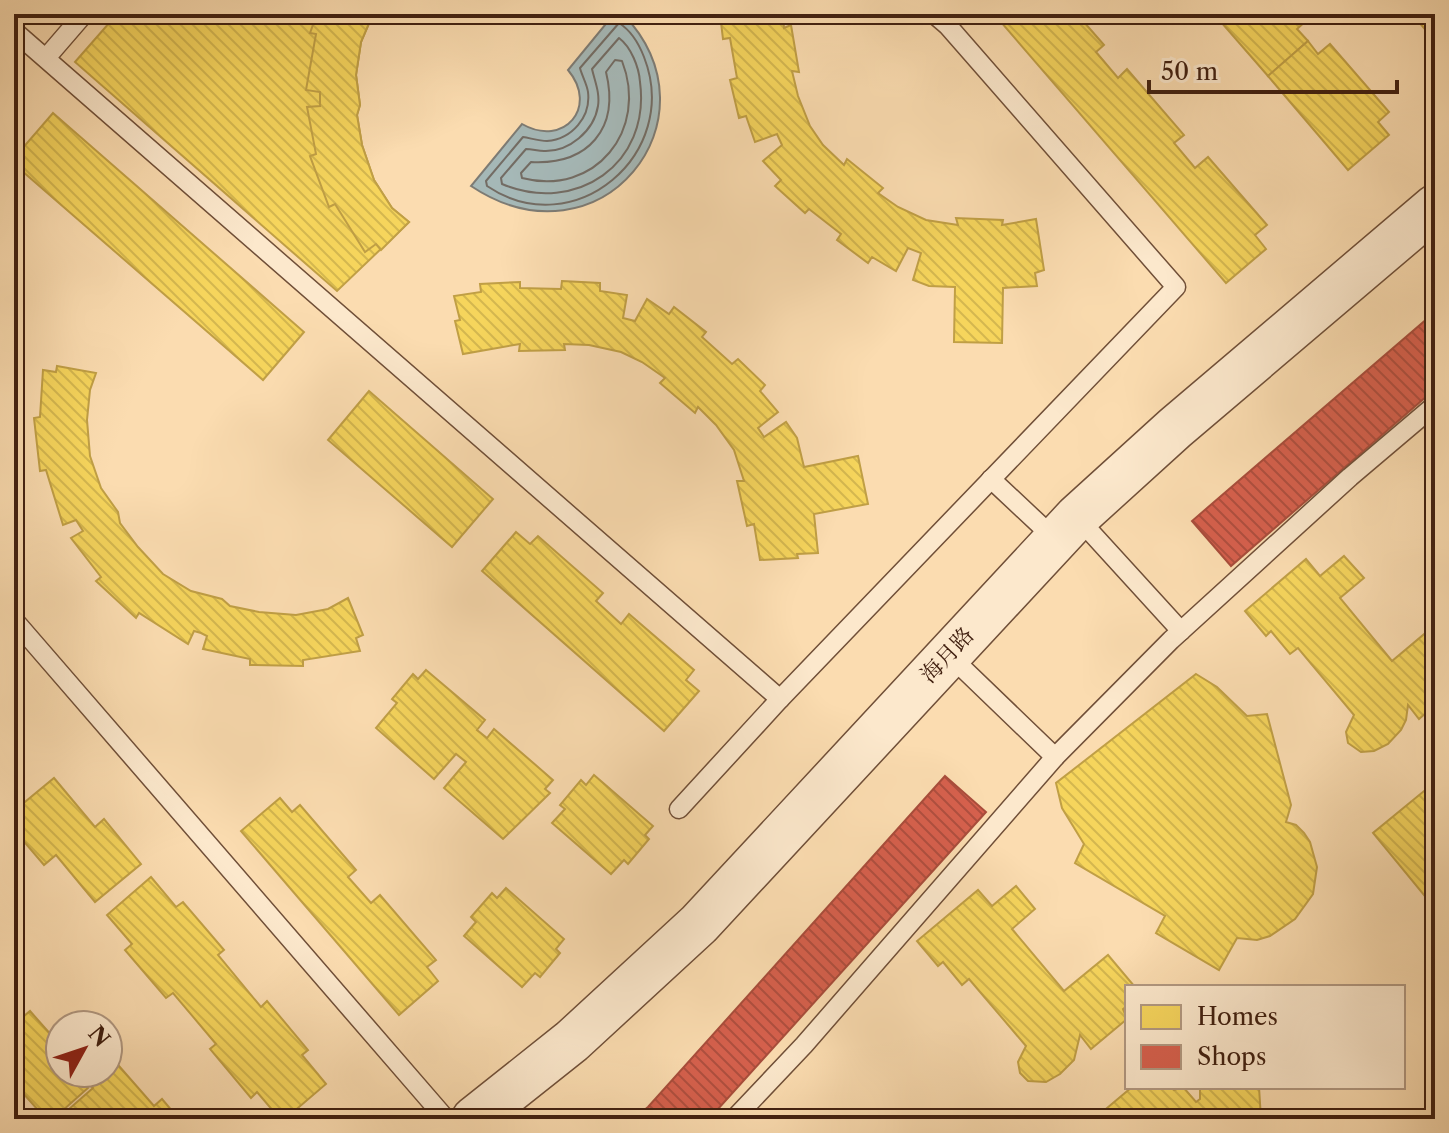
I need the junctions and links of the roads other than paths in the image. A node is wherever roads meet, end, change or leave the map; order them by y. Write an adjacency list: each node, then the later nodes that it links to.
1 (84, 14): 4 (lane)
2 (934, 14): 7 (lane)
3 (14, 31): 4 (lane)
4 (46, 58): 12 (lane)
5 (1435, 207): 8 (street, 海月路)
6 (1435, 405): 10 (lane)
7 (991, 479): 8 (lane); 12 (lane)
8 (1066, 528): 10 (lane); 11 (street, 海月路)
9 (14, 620): 15 (lane)
10 (1181, 631): 13 (lane)
11 (948, 654): 13 (lane); 16 (street, 海月路)
12 (780, 699): 14 (lane)
13 (1055, 757): 17 (lane)
14 (679, 809)
15 (446, 1119)
16 (474, 1119)
17 (734, 1119)

